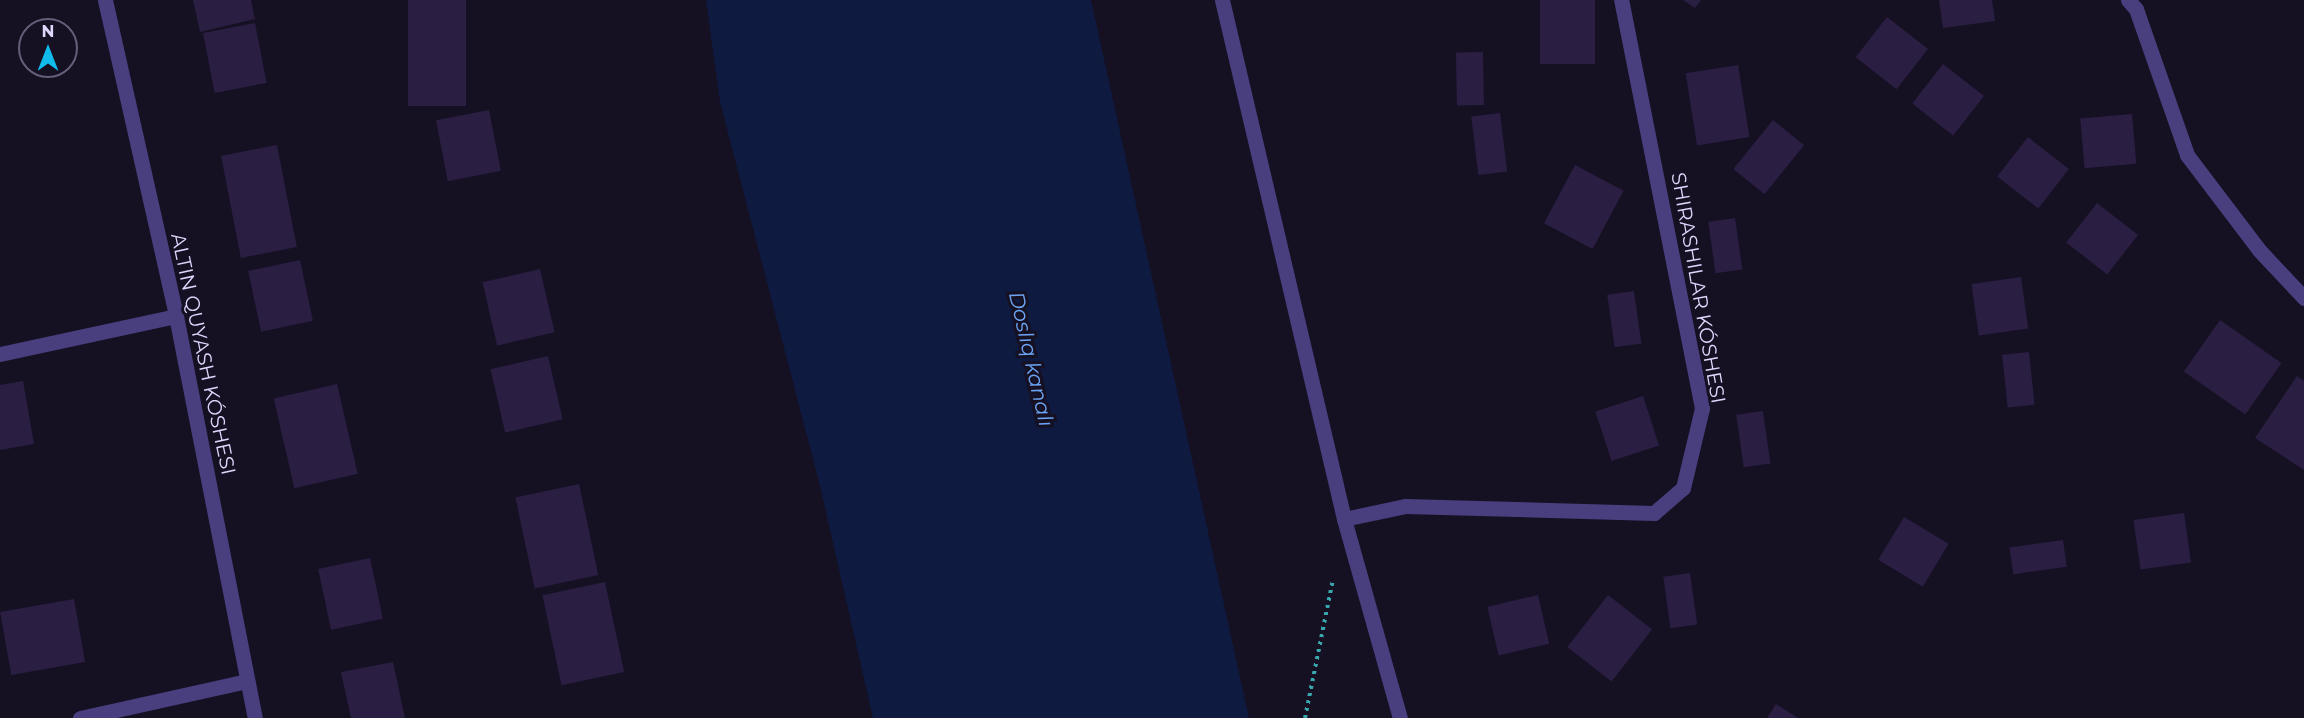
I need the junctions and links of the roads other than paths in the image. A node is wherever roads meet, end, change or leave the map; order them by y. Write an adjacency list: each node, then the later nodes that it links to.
1 (105, 0): 6 (street)
2 (1222, 0): 8 (street)
3 (1621, 0): 8 (street)
4 (2128, 0): 5 (street)
5 (2304, 298)
6 (176, 316): 7 (street); 9 (street)
7 (0, 354)
8 (1344, 519): 12 (street)
9 (247, 681): 10 (street); 11 (street)
10 (80, 718)
11 (255, 718)
12 (1400, 718)

